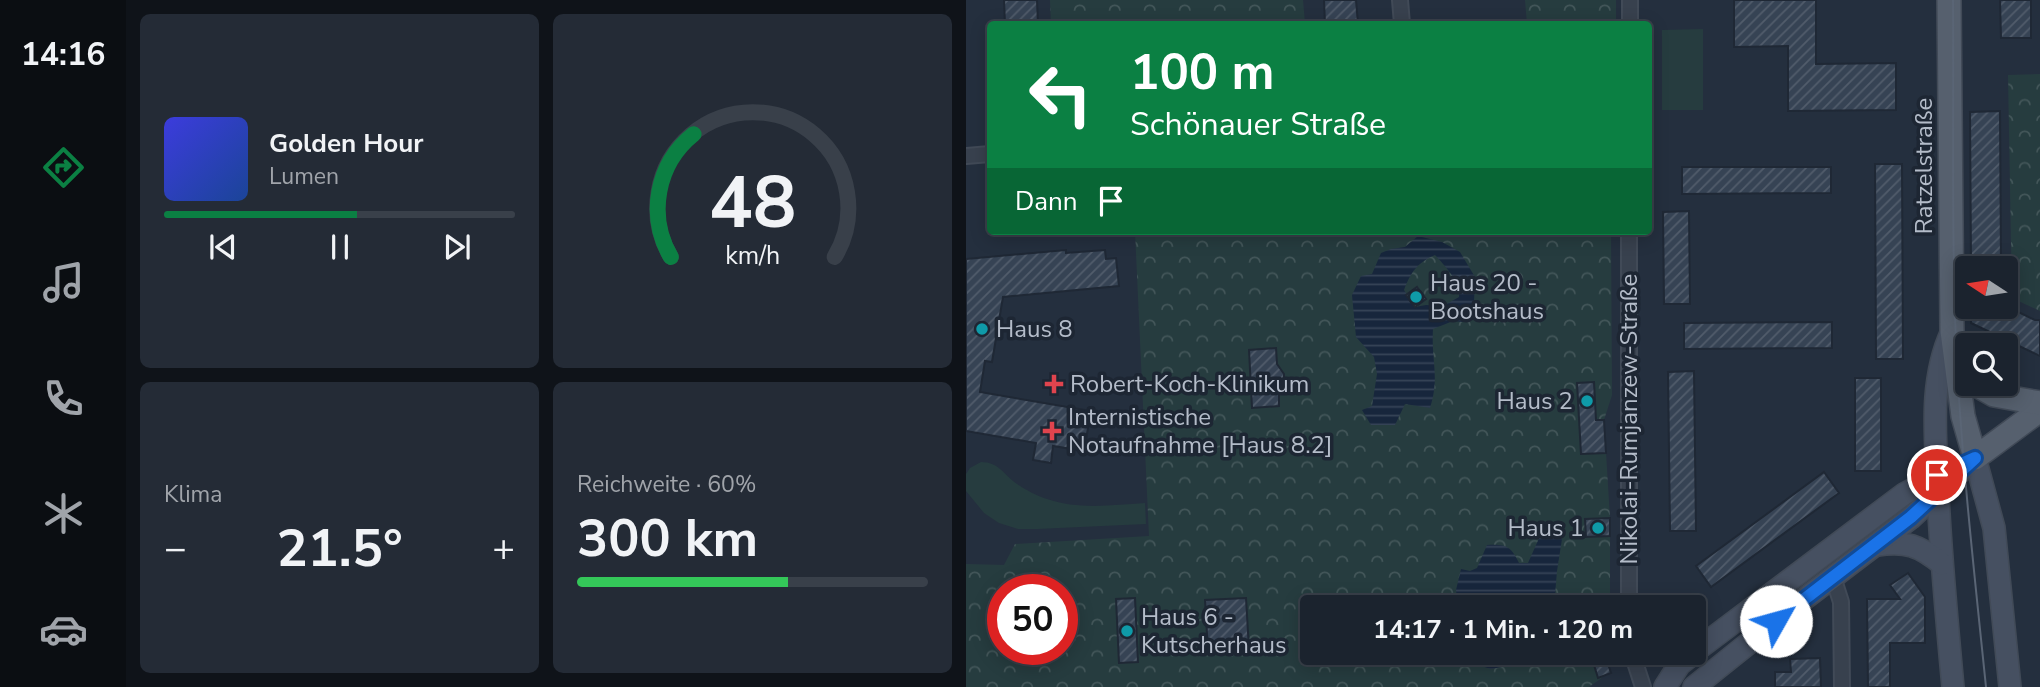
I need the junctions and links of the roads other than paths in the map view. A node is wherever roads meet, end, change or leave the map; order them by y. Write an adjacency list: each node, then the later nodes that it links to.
1 (1400, 0): 4 (street)
2 (1630, 0): 5 (street)
3 (1950, 0): 9 (main road, Ratzelstraße)
4 (1402, 21)
5 (1630, 21)
6 (987, 154): 7 (street)
7 (966, 156)
8 (1629, 235): 20 (street, Nikolai-Rumjanzew-Straße)
9 (1952, 331): 10 (main road, Ratzelstraße); 16 (main road, Ratzelstraße)
10 (1955, 343)
11 (1963, 396): 15 (main road, Ratzelstraße)
12 (1999, 396): 13 (main road)
13 (2040, 404)
14 (2040, 410): 15 (main road)
15 (1975, 458): 16 (main road); 29 (main road, Ratzelstraße)
16 (1938, 484): 17 (main road); 18 (main road, Ratzelstraße); 21 (main road)
17 (1877, 545): 18 (main road); 19 (main road)
18 (1942, 564): 28 (main road, Ratzelstraße)
19 (1833, 577): 26 (main road); 27 (street)
20 (1629, 595)
21 (1706, 643)
22 (1636, 665): 24 (street)
23 (1679, 665): 25 (main road)
24 (1643, 687)
25 (1665, 687)
26 (1694, 687)
27 (1842, 687)
28 (1953, 687)
29 (2010, 687)

